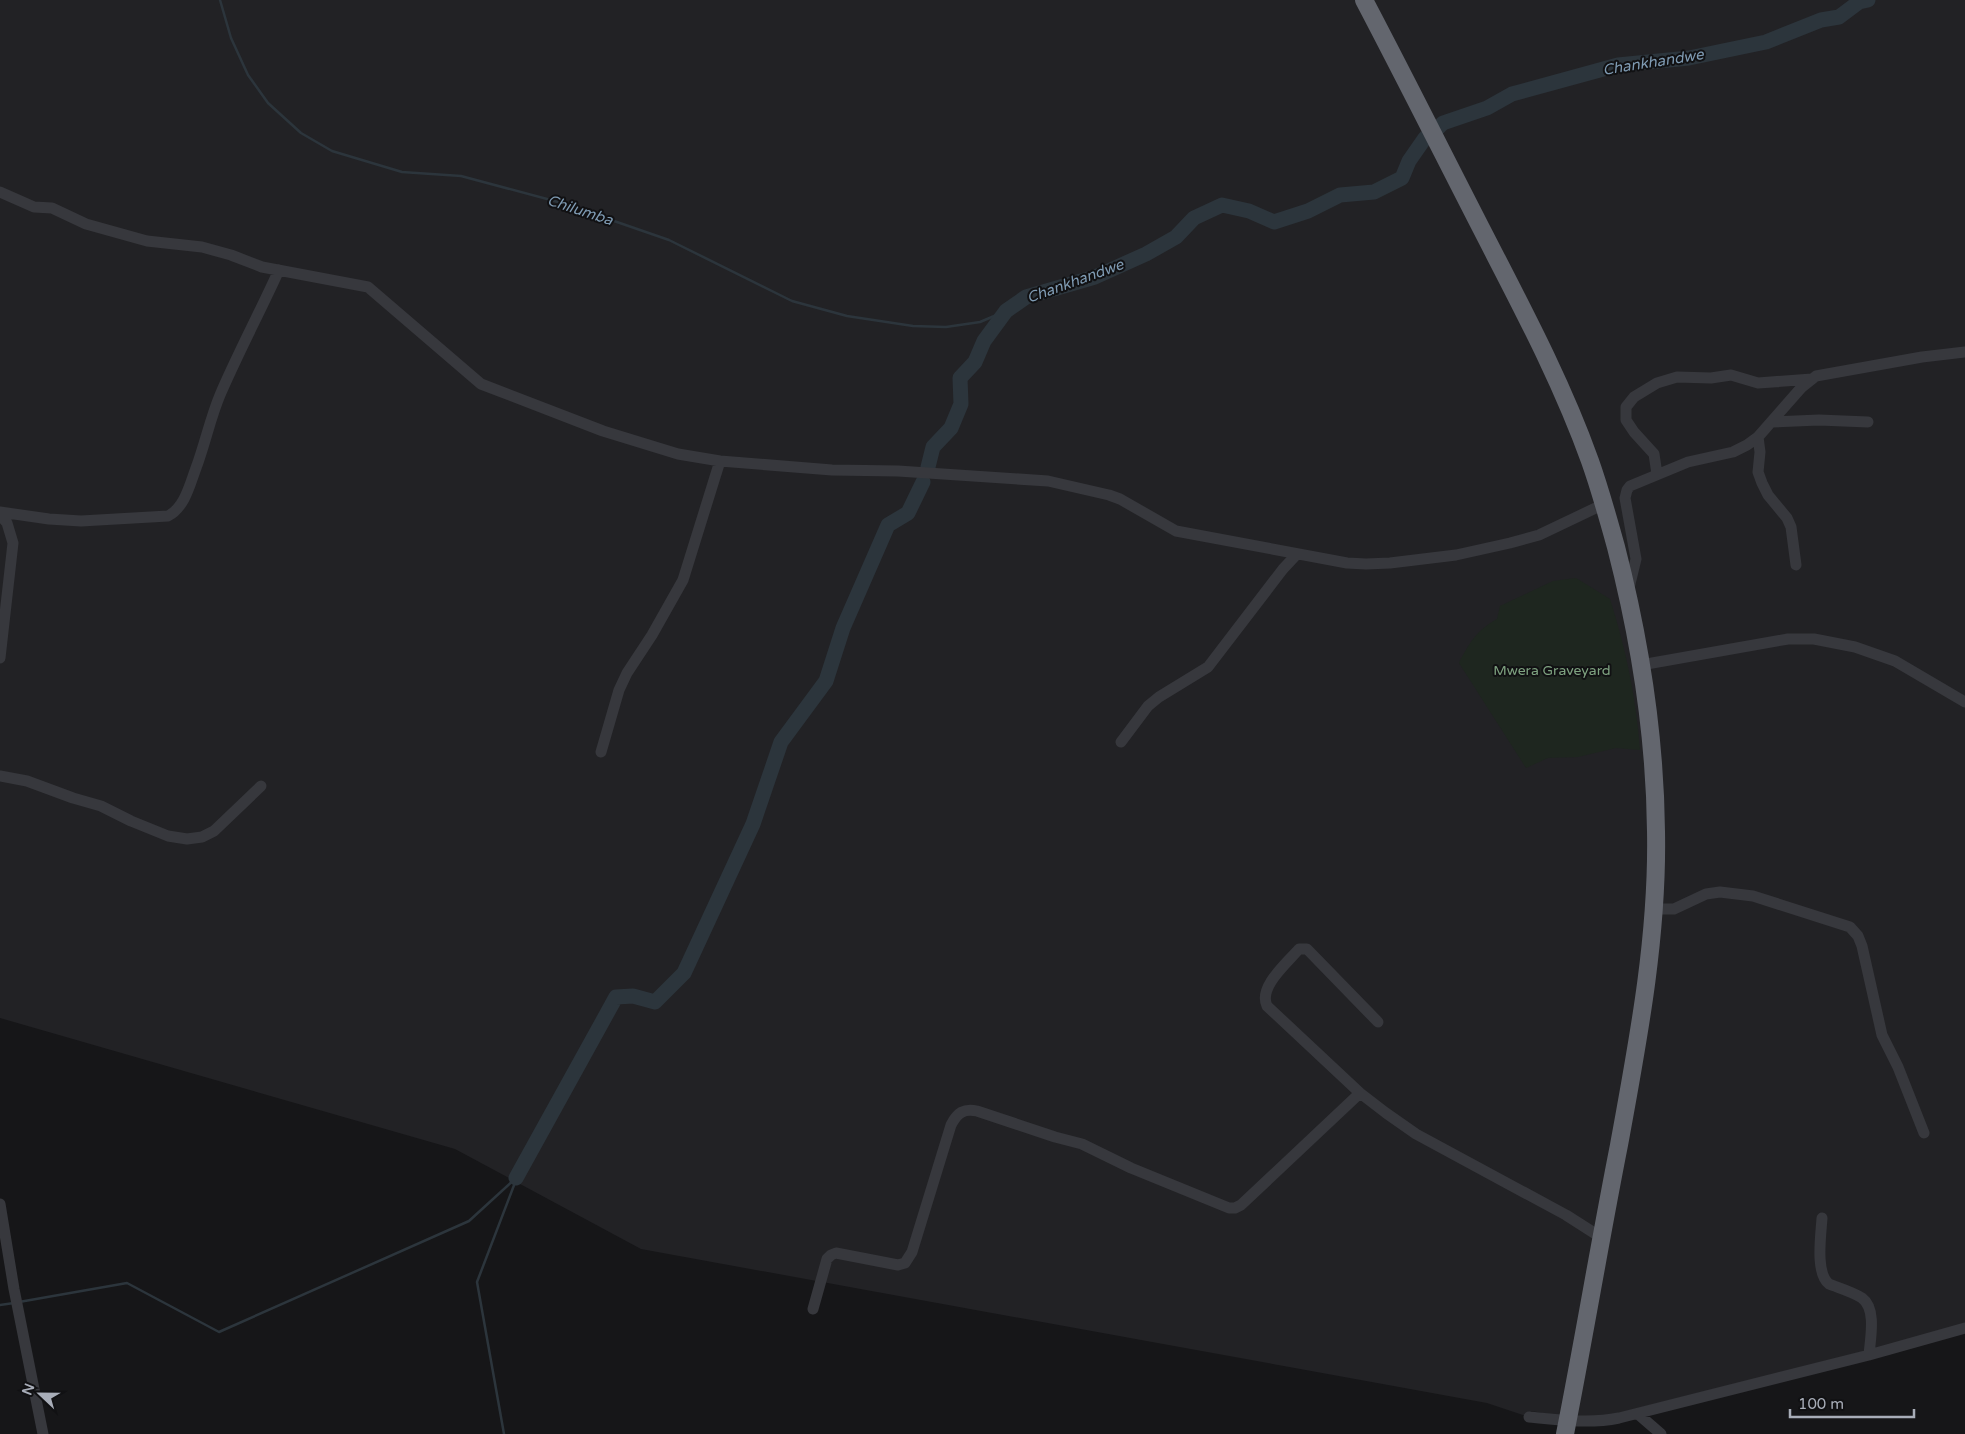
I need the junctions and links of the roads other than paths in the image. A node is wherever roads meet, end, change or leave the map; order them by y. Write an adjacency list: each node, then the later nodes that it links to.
1 (1364, 0): 11 (highway)
2 (0, 192): 3 (street)
3 (279, 270): 9 (street); 12 (street)
4 (1965, 352): 5 (street)
5 (1812, 379): 6 (street); 10 (street)
6 (1771, 422): 7 (street); 8 (street)
7 (1868, 422)
8 (1758, 436): 10 (street); 14 (street)
9 (720, 461): 13 (street); 20 (street)
10 (1657, 474): 15 (street)
11 (1604, 504): 13 (street); 15 (highway)
12 (0, 514): 16 (street)
13 (1297, 554): 19 (street)
14 (1796, 565)
15 (1628, 594): 17 (highway)
16 (0, 658)
17 (1641, 666): 18 (street); 23 (highway)
18 (1965, 702)
19 (1121, 742)
20 (601, 752)
21 (0, 776): 22 (street)
22 (261, 786)
23 (1654, 910): 26 (street); 29 (highway)
24 (1378, 1022): 25 (street)
25 (1360, 1092): 29 (street); 30 (street)
26 (1924, 1133)
27 (0, 1204): 36 (street)
28 (1822, 1218): 32 (street)
29 (1602, 1238): 35 (highway)
30 (813, 1309)
31 (1965, 1328): 32 (street)
32 (1869, 1355): 33 (street)
33 (1638, 1414): 35 (street); 37 (street)
34 (1529, 1417): 35 (street)
35 (1566, 1427)
36 (43, 1434)
37 (1662, 1434)

